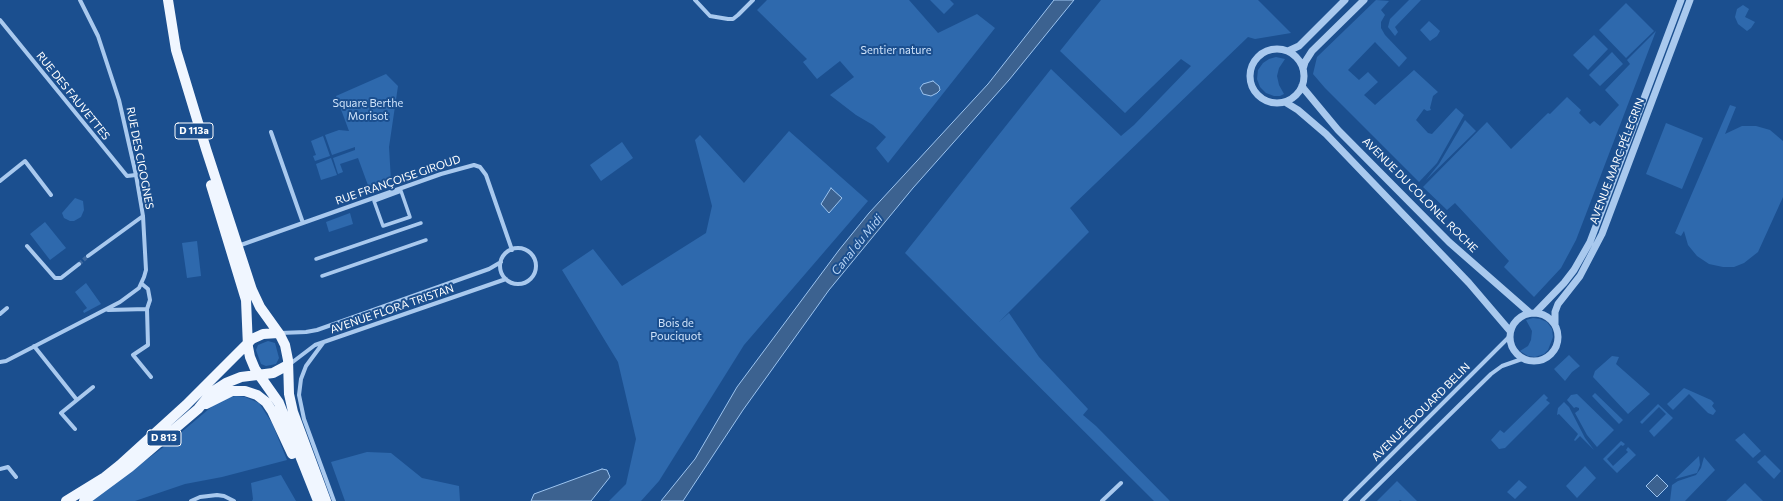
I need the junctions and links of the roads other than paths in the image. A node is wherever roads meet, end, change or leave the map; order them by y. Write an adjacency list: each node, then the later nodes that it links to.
1 (80, 0): 16 (street, RUE DES CIGOGNES)
2 (162, 0): 43 (main road, D 113a)
3 (168, 0): 25 (main road, D 113a)
4 (696, 0): 5 (street)
5 (753, 0)
6 (1345, 0): 11 (street)
7 (1364, 0): 12 (street)
8 (1681, 0): 37 (street, AVENUE MARC PÉLEGRIN)
9 (1690, 0): 39 (street, AVENUE MARC PÉLEGRIN)
10 (0, 20): 16 (street, RUE DES FAUVETTES)
11 (1288, 51): 12 (street); 14 (street)
12 (1303, 69): 13 (street)
13 (1302, 86): 14 (street); 37 (street, AVENUE DU COLONEL ROCHE)
14 (1285, 102): 41 (street)
15 (271, 132): 21 (street)
16 (136, 175): 19 (street, RUE DES CIGOGNES)
17 (0, 181): 18 (street)
18 (51, 195)
19 (142, 216): 27 (street); 33 (street, RUE DES CIGOGNES)
20 (410, 217): 20 (street)
21 (303, 223): 25 (street, RUE FRANÇOISE GIROUD); 26 (street, RUE FRANÇOISE GIROUD)
22 (421, 223): 28 (street)
23 (426, 240): 31 (street)
24 (26, 246): 30 (street)
25 (238, 246): 40 (main road, D 113a)
26 (512, 250): 29 (street); 32 (street)
27 (88, 256)
28 (316, 259)
29 (501, 262): 32 (street); 40 (street, AVENUE FLORA TRISTAN)
30 (79, 264)
31 (322, 276)
32 (506, 279): 42 (street, AVENUE FLORA TRISTAN)
33 (142, 284): 35 (street); 36 (street)
34 (7, 308): 38 (street)
35 (147, 309): 36 (street); 49 (street)
36 (106, 310): 44 (street)
37 (1533, 313): 39 (street); 41 (street)
38 (0, 314)
39 (1555, 324): 45 (street)
40 (278, 333): 43 (main road, D 813); 47 (main road)
41 (1510, 334): 45 (street); 66 (street, AVENUE ÉDOUARD BELIN)
42 (323, 342): 47 (street, AVENUE FLORA TRISTAN); 64 (street)
43 (248, 343): 48 (main road); 57 (main road, D 813)
44 (34, 346): 46 (street); 51 (street)
45 (1522, 359): 67 (street, AVENUE ÉDOUARD BELIN)
46 (0, 362)
47 (288, 365): 48 (main road, D 813); 63 (main road)
48 (258, 374): 52 (main road, D 813); 62 (main road)
49 (151, 377)
50 (93, 387): 51 (street)
51 (77, 400): 53 (street)
52 (198, 409): 58 (main road, D 813); 61 (main road)
53 (75, 429)
54 (0, 469): 55 (street)
55 (16, 477)
56 (1121, 482): 65 (street)
57 (66, 501)
58 (84, 501)
59 (191, 501): 60 (street)
60 (234, 501)
61 (313, 501)
62 (318, 501)
63 (326, 501)
64 (334, 501)
65 (1102, 501)
66 (1345, 501)
67 (1362, 501)

